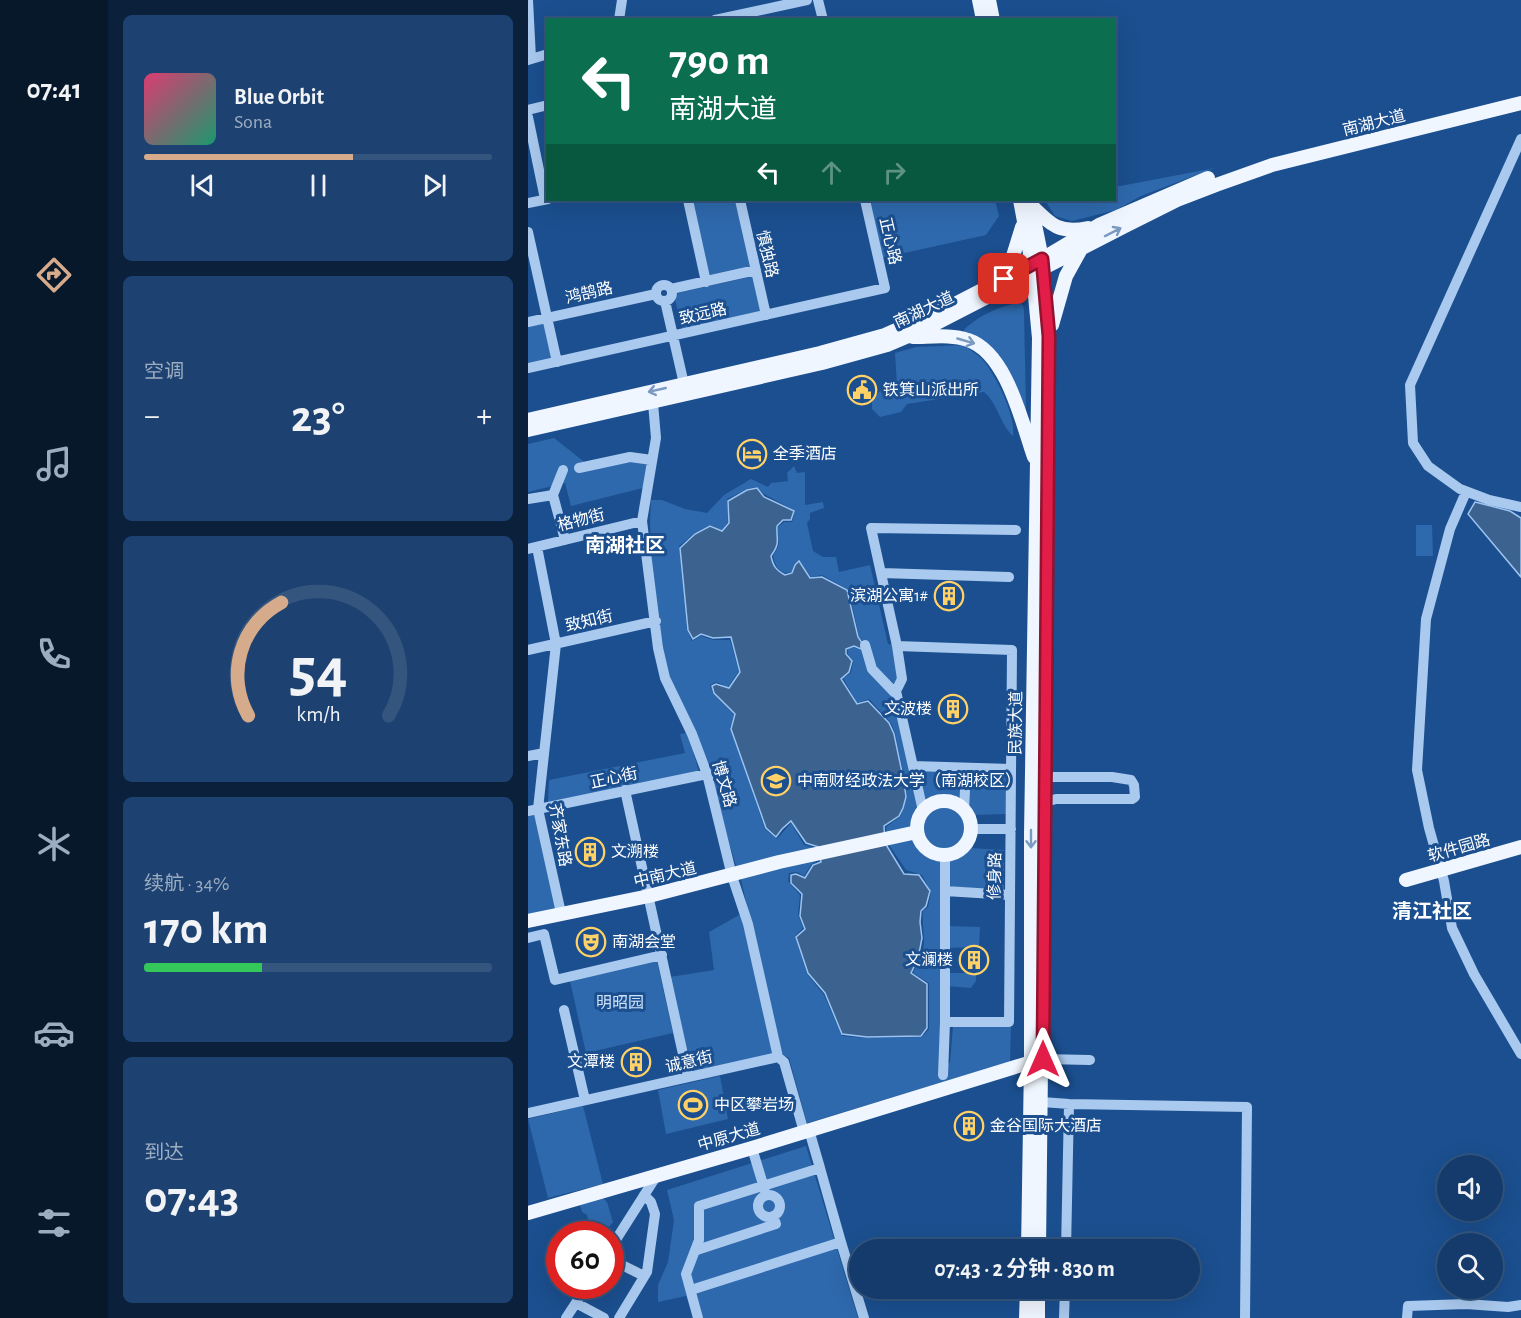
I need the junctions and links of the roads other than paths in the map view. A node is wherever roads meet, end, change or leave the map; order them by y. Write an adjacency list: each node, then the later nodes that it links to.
1 (528, 0): 13 (street)
2 (622, 0): 7 (street)
3 (807, 0): 8 (street)
4 (819, 0): 9 (street)
5 (979, 0): 10 (main road)
6 (989, 0): 11 (main road)
7 (619, 18)
8 (724, 18)
9 (823, 18)
10 (983, 18)
11 (993, 18)
12 (546, 55): 13 (street)
13 (529, 59)
14 (1521, 95): 27 (main road, 南湖大道)
15 (1521, 103): 29 (main road, 南湖大道, one-way to 15)
16 (546, 106): 17 (street)
17 (528, 110)
18 (528, 117): 20 (street)
19 (1521, 139): 54 (street)
20 (546, 199): 25 (street)
21 (688, 201): 32 (street)
22 (740, 201): 31 (street, 慎独路)
23 (865, 201): 34 (street, 正心路)
24 (1027, 201): 26 (main road, 民族大道); 27 (main road); 30 (main road, 民族大道)
25 (528, 203)
26 (1024, 219): 30 (main road, 民族大道); 33 (main road)
27 (1099, 225): 30 (main road, 南湖大道)
28 (528, 232): 39 (street)
29 (1082, 248): 30 (main road, 南湖大道); 42 (main road)
30 (1038, 267): 33 (main road, 南湖大道); 42 (main road, 民族大道); 43 (main road, 南湖大道); 51 (main road, 民族大道)
31 (756, 270): 32 (street); 38 (street, 慎独路)
32 (706, 282): 35 (street)
33 (992, 285): 46 (main road, 南湖大道)
34 (885, 288): 38 (street, 致远路)
35 (671, 289): 36 (street); 37 (street)
36 (656, 294): 37 (street); 39 (street, 鸿鹄路)
37 (666, 301): 41 (street)
38 (766, 315): 41 (street, 致远路)
39 (548, 318): 40 (street, 鸿鹄路); 44 (street)
40 (528, 322)
41 (673, 336): 44 (street, 致远路); 46 (street)
42 (1049, 336): 76 (main road, 民族大道)
43 (908, 337): 47 (main road, 南湖大道); 51 (main road, one-way to 51)
44 (557, 362): 45 (street, 致远路)
45 (528, 368)
46 (684, 384): 48 (main road, 南湖大道, one-way to 48)
47 (653, 403): 49 (main road, 南湖大道); 50 (street, 博文路)
48 (528, 420)
49 (528, 430)
50 (652, 460): 52 (street); 58 (street, 博文路)
51 (1036, 465): 78 (main road, 民族大道)
52 (579, 468)
53 (564, 470): 55 (street)
54 (1466, 492): 57 (street); 87 (street)
55 (553, 495): 56 (street); 60 (street)
56 (528, 499)
57 (1521, 507)
58 (642, 521): 60 (street, 格物街); 64 (street, 博文路)
59 (1016, 531): 62 (street)
60 (565, 540): 61 (street, 格物街)
61 (532, 548): 65 (street, 齐家东路)
62 (881, 573): 63 (street); 67 (street)
63 (1010, 577)
64 (656, 621): 65 (street, 致知街); 75 (street, 博文路)
65 (556, 644): 68 (street, 致知街); 70 (street, 齐家东路)
66 (865, 645): 69 (street)
67 (897, 646): 72 (street); 74 (street, 修身路)
68 (528, 650)
69 (894, 692)
70 (544, 753): 71 (street); 79 (street, 齐家东路)
71 (528, 756)
72 (913, 766): 73 (street); 80 (street)
73 (966, 768): 74 (street); 81 (street)
74 (1011, 770): 83 (street, 修身路)
75 (707, 774): 77 (street, 正心街); 88 (street, 博文路)
76 (1045, 777): 78 (main road, 民族大道); 78 (street)
77 (625, 790): 79 (street, 正心街); 92 (street)
78 (1038, 803): 101 (main road, 民族大道)
79 (533, 810): 93 (street, 齐家东路)
80 (923, 811): 81 (main road); 84 (main road)
81 (964, 811): 82 (main road)
82 (971, 829): 83 (street); 86 (main road)
83 (1011, 829): 91 (street, 修身路)
84 (917, 831): 86 (main road); 88 (main road, 中南大道)
85 (1521, 847): 87 (main road, 软件园路)
86 (945, 855): 90 (street)
87 (1440, 871): 89 (main road, 软件园路); 99 (street)
88 (732, 876): 92 (main road, 中南大道); 100 (street, 博文路)
89 (1406, 880)
90 (945, 891): 91 (street); 98 (street)
91 (1010, 895): 98 (street, 修身路)
92 (649, 896): 93 (main road, 中南大道); 96 (street)
93 (561, 914): 94 (main road, 中南大道)
94 (528, 921)
95 (528, 938): 96 (street)
96 (662, 955): 104 (street)
97 (564, 1010): 105 (street)
98 (945, 1022): 103 (street)
99 (1521, 1054)
100 (778, 1057): 104 (street, 诚意街); 109 (street)
101 (1037, 1060): 102 (street); 106 (main road, 民族大道); 109 (main road, 中原大道); 117 (main road, 民族大道)
102 (1090, 1060)
103 (944, 1074)
104 (688, 1077): 105 (street, 诚意街)
105 (585, 1100): 108 (street, 诚意街)
106 (1042, 1102): 107 (street); 118 (main road, 民族大道)
107 (1069, 1104): 119 (street); 139 (street)
108 (528, 1113)
109 (806, 1131): 110 (main road, 中原大道); 111 (street)
110 (752, 1148): 112 (main road, 中原大道); 113 (street)
111 (820, 1168): 113 (street); 120 (street)
112 (657, 1175): 114 (street); 115 (main road, 中原大道)
113 (765, 1190): 121 (street); 121 (street)
114 (644, 1196): 116 (street); 123 (street)
115 (528, 1213)
116 (624, 1227)
117 (1029, 1239)
118 (1039, 1239)
119 (1066, 1239)
120 (841, 1242): 124 (street); 135 (street)
121 (697, 1250): 124 (street)
122 (624, 1266): 123 (street)
123 (644, 1276): 133 (street)
124 (691, 1290): 134 (street)
125 (579, 1299): 129 (street)
126 (1027, 1299): 136 (main road)
127 (1038, 1299): 137 (main road)
128 (1065, 1299): 138 (street)
129 (576, 1303): 131 (street); 132 (street)
130 (1521, 1305): 140 (street)
131 (566, 1318)
132 (604, 1318)
133 (619, 1318)
134 (698, 1318)
135 (864, 1318)
136 (1026, 1318)
137 (1038, 1318)
138 (1064, 1318)
139 (1245, 1318)
140 (1407, 1318)

